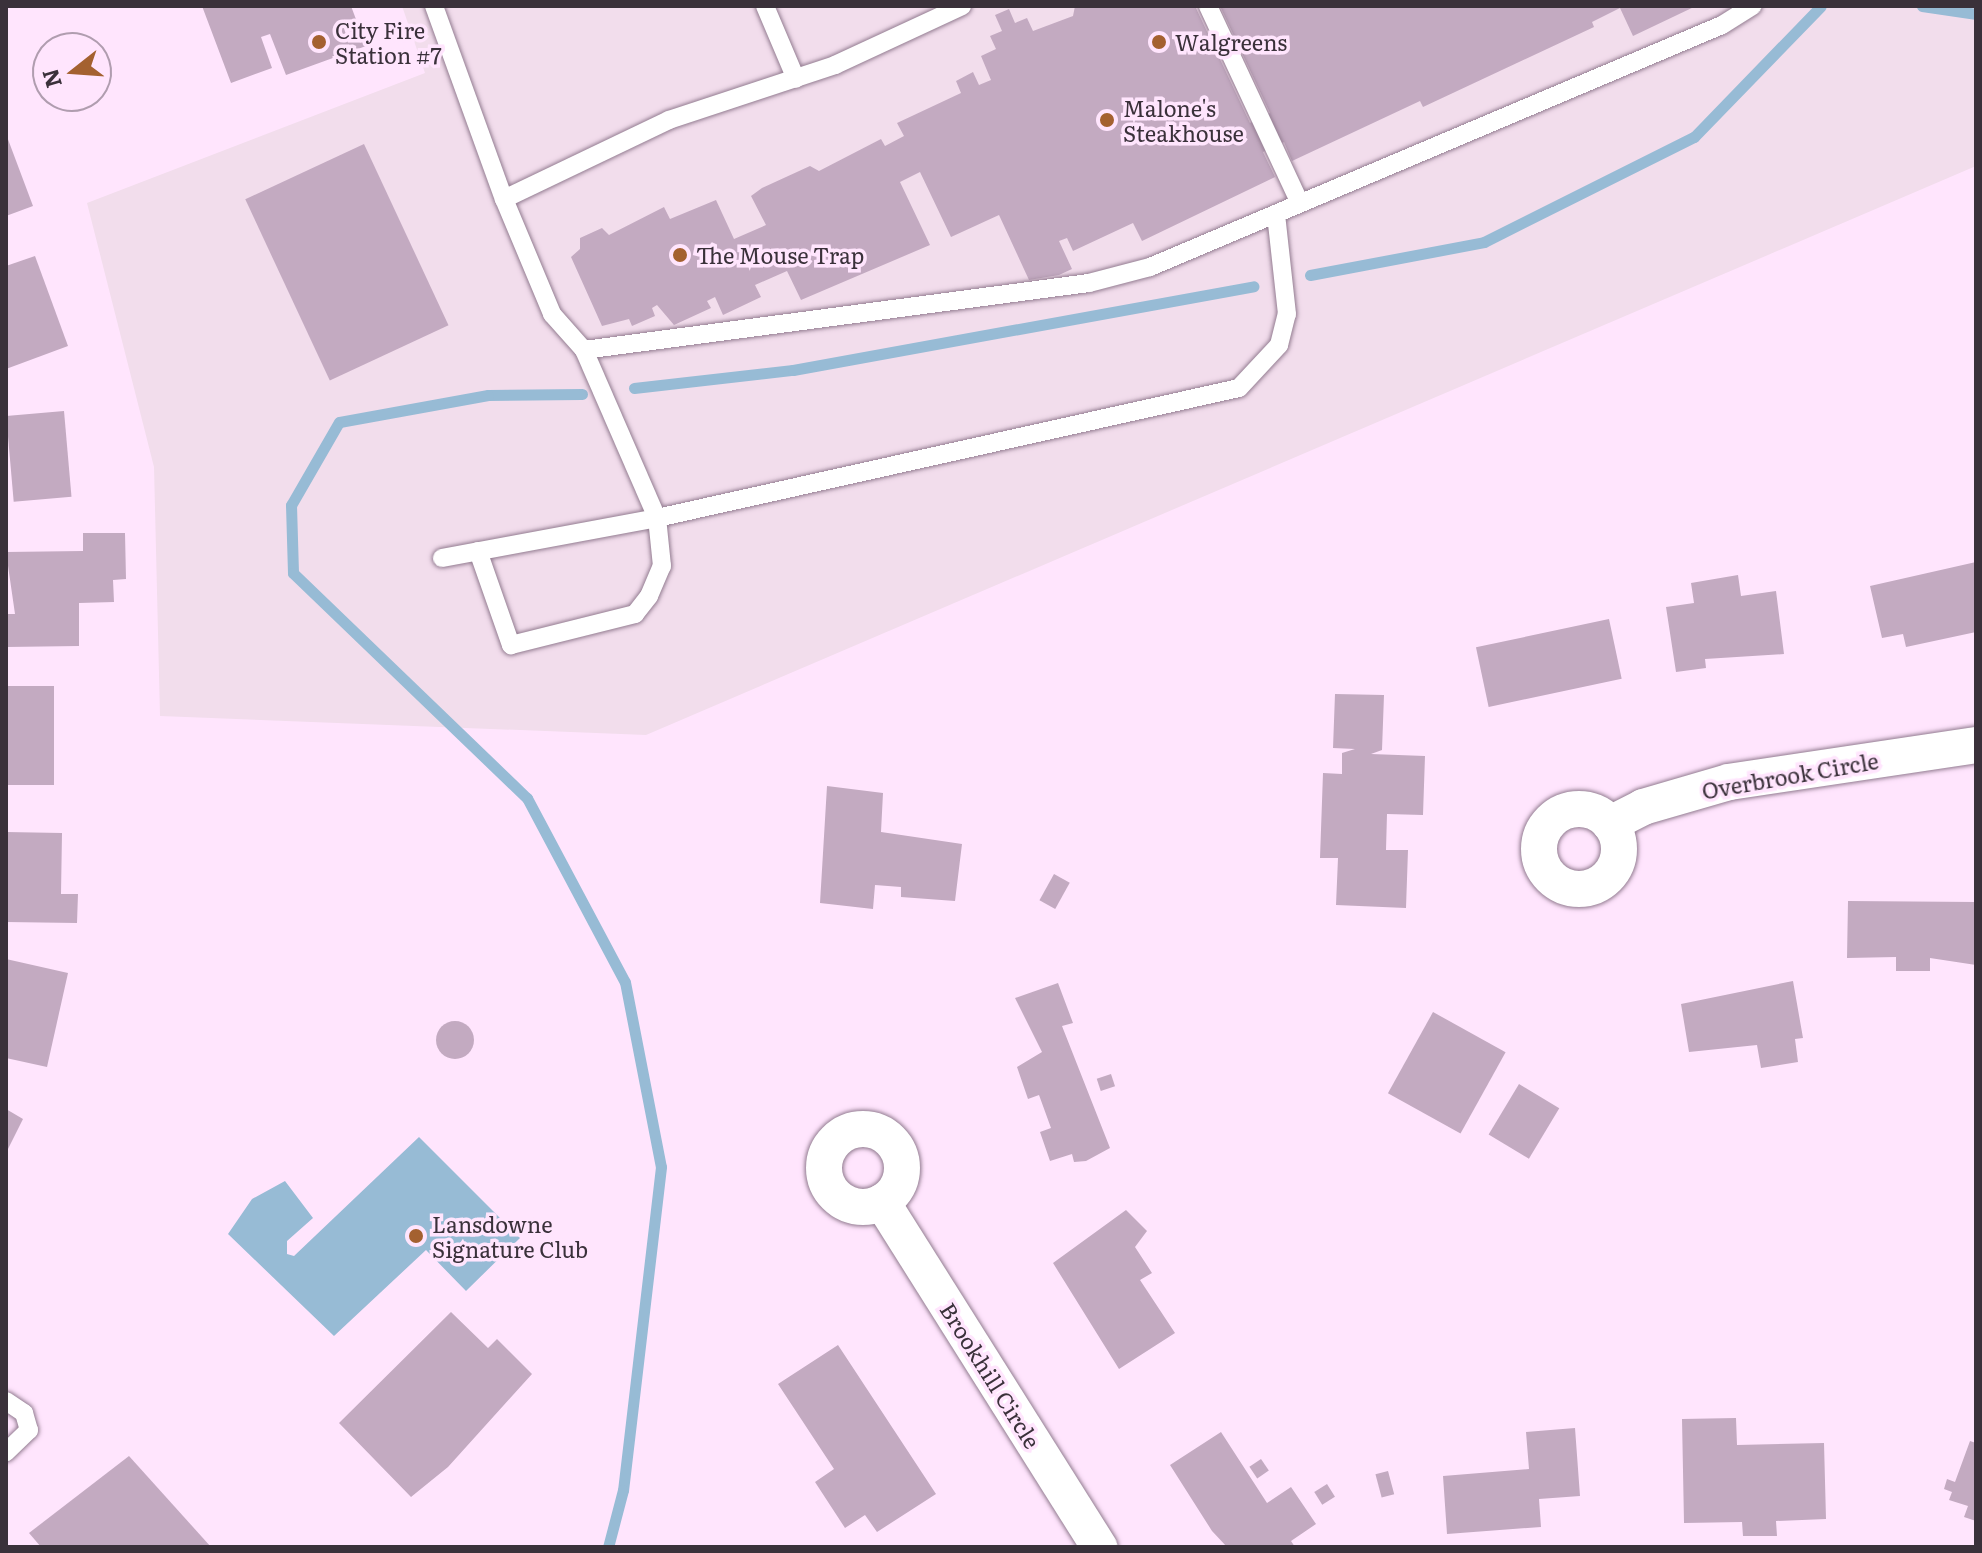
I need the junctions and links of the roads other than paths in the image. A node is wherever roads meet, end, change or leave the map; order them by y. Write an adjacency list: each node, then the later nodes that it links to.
1 (434, 6): 7 (lane)
2 (765, 6): 6 (lane)
3 (962, 6): 6 (lane)
4 (1208, 6): 8 (lane)
5 (1752, 6): 8 (lane)
6 (796, 79): 7 (lane)
7 (504, 199): 10 (lane)
8 (1300, 203): 9 (lane)
9 (1276, 214): 10 (lane); 11 (lane)
10 (584, 350): 11 (lane)
11 (657, 518): 12 (lane); 12 (lane)
12 (478, 551): 13 (lane)
13 (442, 558)
14 (1976, 745): 15 (street, Overbrook Circle)
15 (1610, 824)
16 (882, 1202): 19 (street, Brookhill Circle)
17 (6, 1401): 18 (lane)
18 (6, 1452)
19 (1099, 1547)

